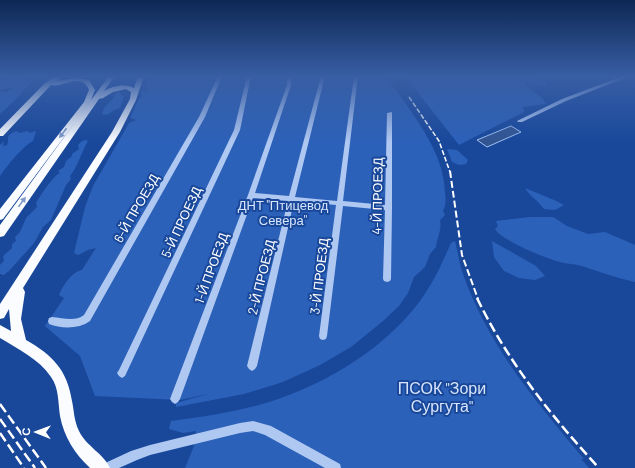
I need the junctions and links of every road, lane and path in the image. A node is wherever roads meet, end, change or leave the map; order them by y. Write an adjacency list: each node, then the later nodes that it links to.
1 (34, 98): 16 (main road)
2 (91, 98): 13 (main road)
3 (93, 98): 13 (main road)
4 (94, 98): 13 (main road)
5 (98, 98): 13 (main road)
6 (210, 98): 27 (street, 6-Й ПРОЕЗД)
7 (244, 98): 32 (street, 5-Й ПРОЕЗД)
8 (285, 98): 17 (street, 1-Й ПРОЕЗД)
9 (317, 98): 18 (street, 2-Й ПРОЕЗД)
10 (353, 98): 19 (street, 3-Й ПРОЕЗД)
11 (570, 98): 15 (street)
12 (133, 100): 23 (main road)
13 (91, 102): 21 (main road, one-way to 21); 22 (main road, one-way to 13)
14 (390, 113): 20 (street, 4-Й ПРОЕЗД)
15 (520, 121)
16 (0, 134)
17 (251, 195): 18 (street); 33 (street, 1-Й ПРОЕЗД)
18 (291, 200): 19 (street); 31 (street, 2-Й ПРОЕЗД)
19 (340, 204): 20 (street); 29 (street, 3-Й ПРОЕЗД)
20 (389, 208): 24 (street, 4-Й ПРОЕЗД)
21 (0, 216)
22 (0, 233)
23 (27, 274): 25 (main road); 26 (main road); 30 (main road)
24 (387, 279)
25 (0, 302)
26 (0, 314)
27 (52, 321)
28 (0, 331): 30 (main road)
29 (323, 336)
30 (22, 345): 34 (main road)
31 (252, 366)
32 (122, 373)
33 (176, 399)
34 (102, 468)
35 (107, 468): 36 (street)
36 (336, 468)

